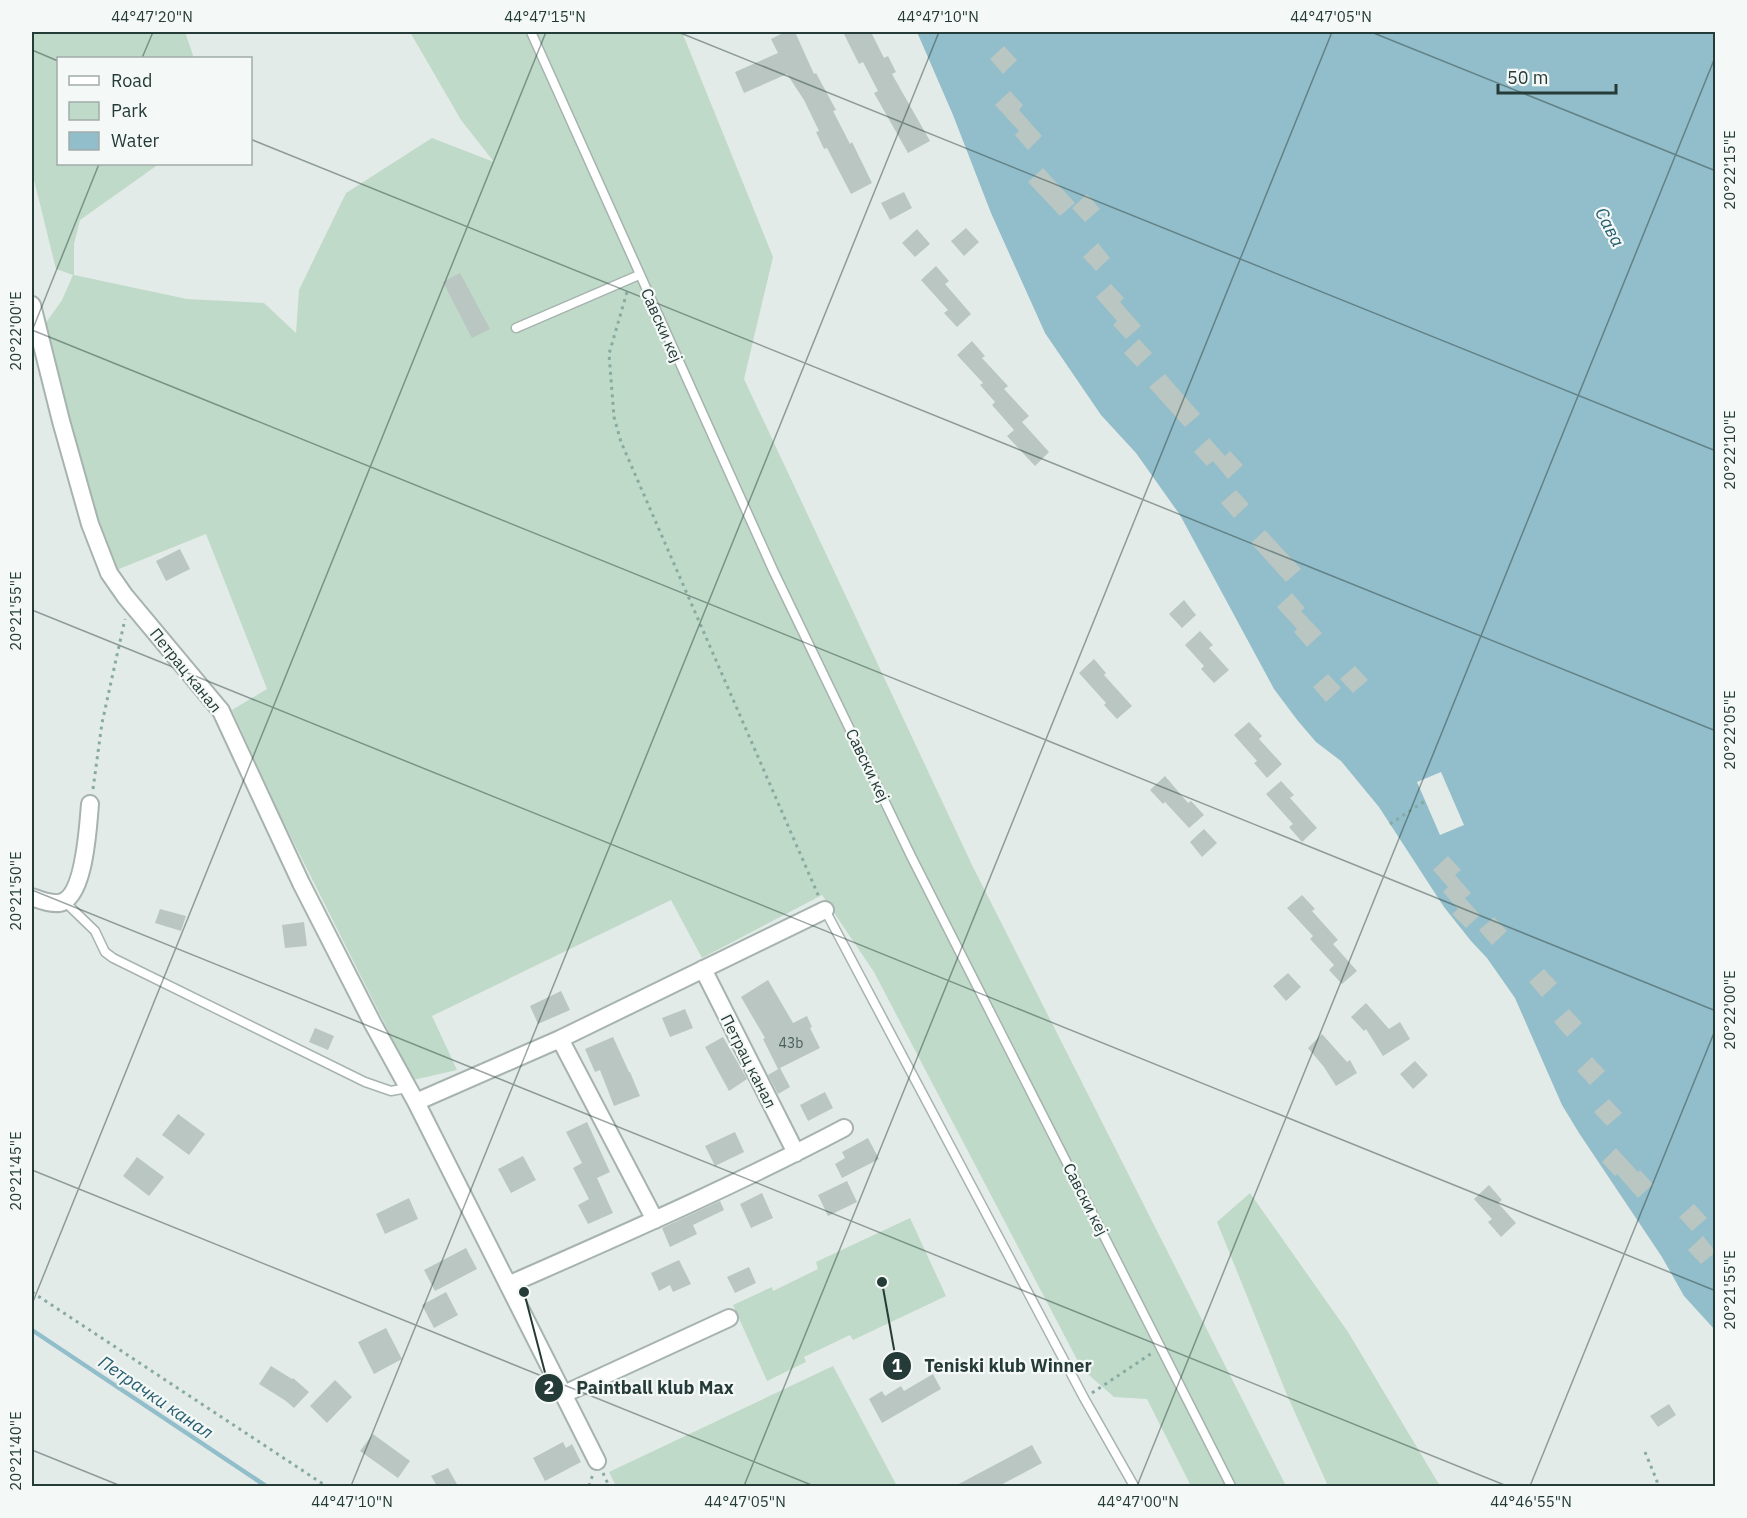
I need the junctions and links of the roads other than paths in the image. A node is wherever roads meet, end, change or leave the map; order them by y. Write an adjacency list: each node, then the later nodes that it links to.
1 (531, 32): 2 (lane, Савски кеј)
2 (635, 276): 4 (lane); 21 (lane, Савски кеј)
3 (32, 305): 11 (street, Петрац канал)
4 (516, 328)
5 (90, 804): 7 (street)
6 (32, 897): 7 (street)
7 (64, 901): 11 (lane)
8 (825, 910): 9 (street); 20 (lane)
9 (703, 969): 10 (street); 14 (street, Петрац канал)
10 (560, 1038): 12 (street); 15 (street)
11 (407, 1088): 12 (street, Петрац канал)
12 (416, 1102): 16 (street, Петрац канал)
13 (844, 1128): 14 (street)
14 (796, 1153): 15 (street)
15 (656, 1220): 16 (street)
16 (508, 1285): 18 (street, Петрац канал)
17 (729, 1318): 18 (street)
18 (564, 1394): 19 (street, Петрац канал)
19 (597, 1461)
20 (1134, 1486)
21 (1231, 1486)

